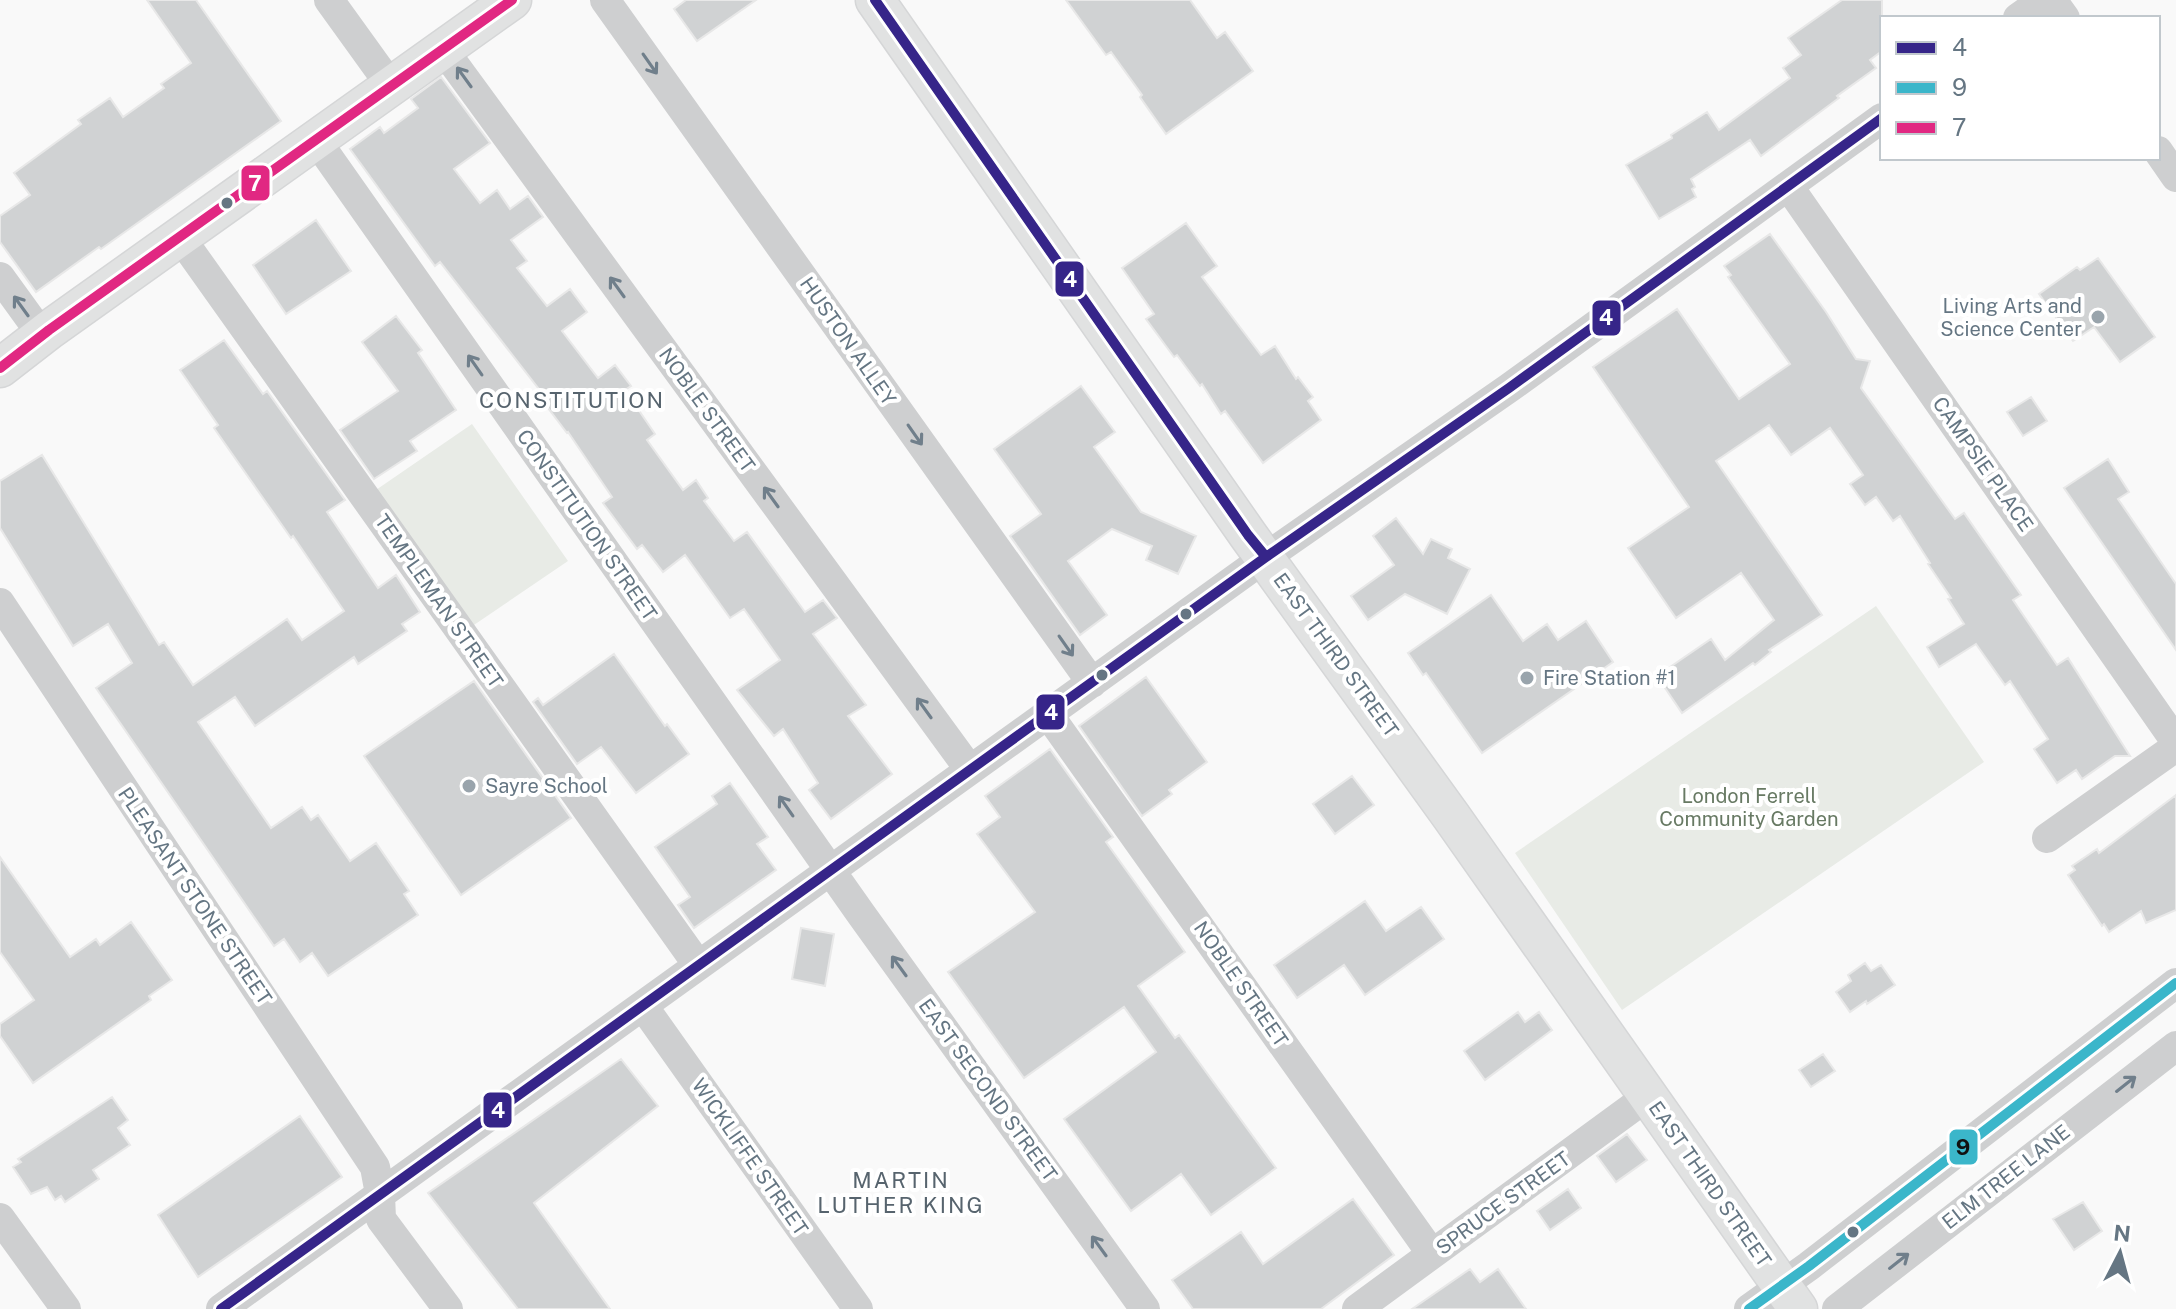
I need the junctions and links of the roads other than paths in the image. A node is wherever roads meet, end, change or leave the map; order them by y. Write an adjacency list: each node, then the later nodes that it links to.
1 (329, 0): 8 (street)
2 (512, 0): 7 (main road)
3 (605, 0): 20 (street, HUSTON ALLEY, one-way to 20)
4 (875, 0): 18 (main road, EAST THIRD STREET)
5 (2043, 0): 6 (street)
6 (2021, 16)
7 (443, 49): 8 (main road); 23 (street, NOBLE STREET, one-way to 7)
8 (391, 86): 10 (main road)
9 (1880, 119): 13 (street)
10 (316, 140): 14 (main road); 25 (street, CONSTITUTION STREET, one-way to 10)
11 (2160, 154): 12 (street)
12 (2176, 177)
13 (1789, 187): 18 (street); 22 (street, CAMPSIE PLACE)
14 (180, 237): 16 (main road); 26 (street, TEMPLEMAN STREET)
15 (0, 277): 16 (street, one-way to 15)
16 (42, 335): 17 (main road)
17 (0, 368)
18 (1277, 549): 20 (street); 31 (main road, EAST THIRD STREET)
19 (0, 603): 33 (street, PLEASANT STONE STREET)
20 (1092, 683): 21 (street)
21 (1048, 714): 23 (street); 35 (street, NOBLE STREET)
22 (2176, 745): 24 (street)
23 (970, 770): 25 (street)
24 (2047, 838)
25 (831, 870): 26 (street); 41 (street, EAST SECOND STREET, one-way to 25)
26 (698, 965): 28 (street)
27 (2176, 983): 30 (street)
28 (643, 1006): 33 (street); 40 (street, WICKLIFFE STREET)
29 (2176, 1046): 32 (street, ELM TREE LANE, one-way to 29)
30 (2056, 1075): 32 (street); 36 (street)
31 (1648, 1096): 35 (street, SPRUCE STREET); 36 (main road, EAST THIRD STREET)
32 (2087, 1115): 44 (street, ELM TREE LANE, one-way to 32)
33 (380, 1194): 38 (street); 39 (street, PLEASANT STONE STREET)
34 (0, 1218): 37 (street)
35 (1432, 1254): 42 (street, SPRUCE STREET)
36 (1790, 1297): 43 (street)
37 (66, 1309)
38 (221, 1309)
39 (448, 1309)
40 (858, 1309)
41 (1145, 1309)
42 (1357, 1309)
43 (1749, 1309)
44 (1837, 1309)

